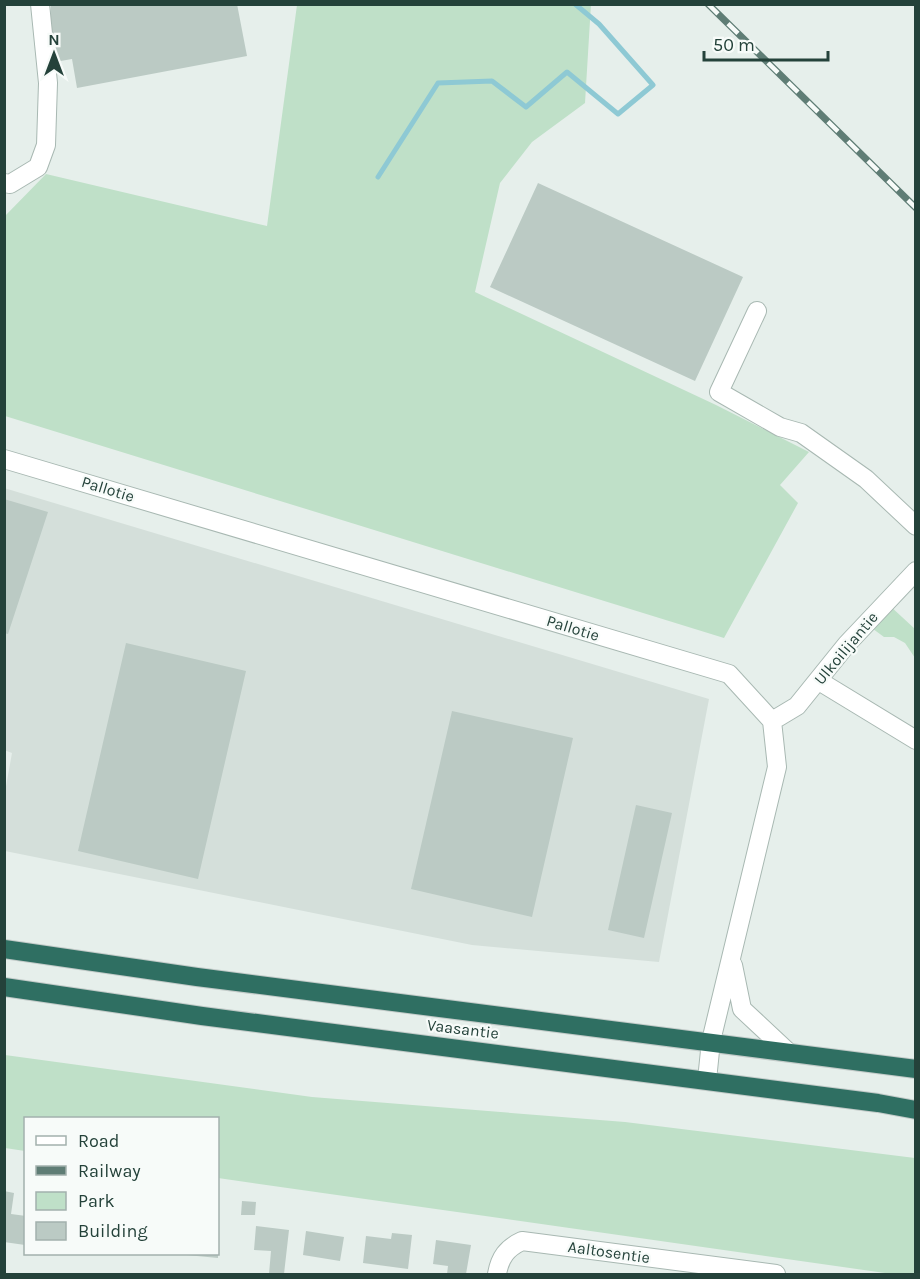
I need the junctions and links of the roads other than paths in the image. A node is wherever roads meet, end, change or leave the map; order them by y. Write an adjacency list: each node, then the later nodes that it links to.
1 (40, 4): 2 (street)
2 (4, 183)
3 (757, 311): 5 (street)
4 (4, 459): 8 (street, Pallotie)
5 (915, 526)
6 (915, 571): 7 (street, Ulkoilijantie)
7 (819, 681): 8 (street, Ulkoilijantie); 9 (street)
8 (772, 721): 11 (street)
9 (915, 740)
10 (4, 949): 13 (highway, Vaasantie)
11 (732, 958): 13 (street); 14 (street)
12 (4, 987): 16 (highway, Vaasantie)
13 (711, 1041): 14 (highway, Vaasantie); 16 (street)
14 (787, 1051): 15 (highway, Vaasantie)
15 (915, 1069)
16 (707, 1080): 17 (highway, Vaasantie)
17 (915, 1110)
18 (497, 1275): 19 (street, Aaltosentie)
19 (776, 1275)

